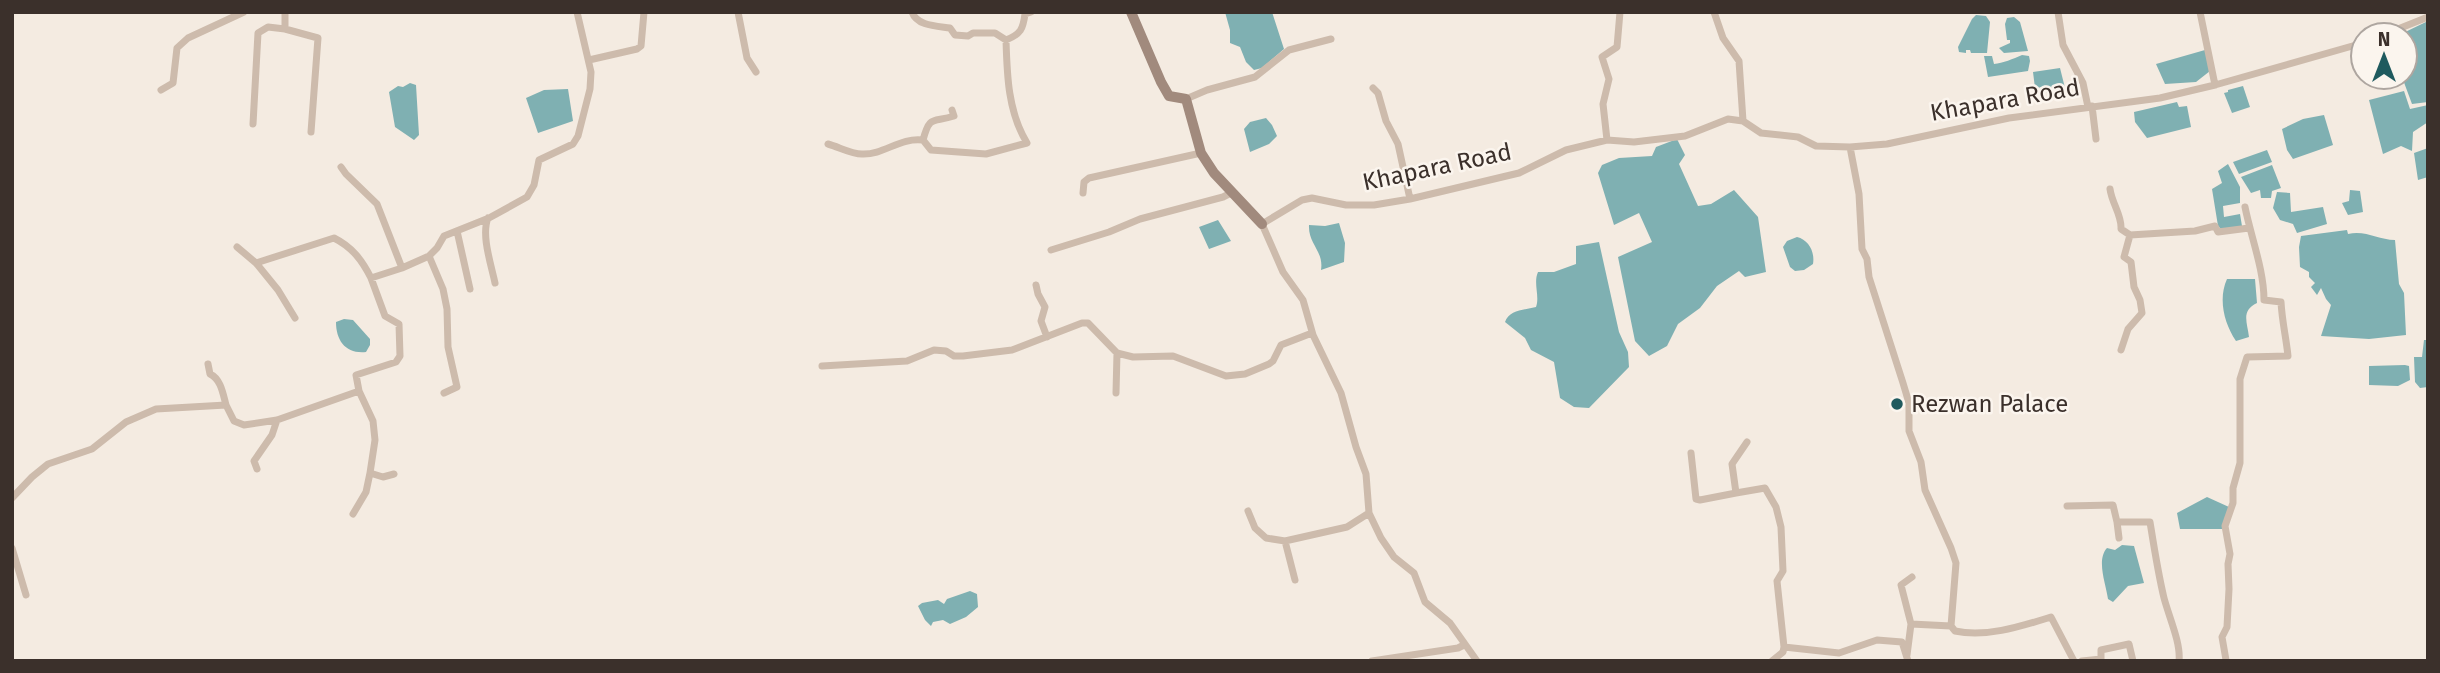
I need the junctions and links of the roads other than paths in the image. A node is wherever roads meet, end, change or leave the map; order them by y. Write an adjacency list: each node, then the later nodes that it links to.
1 (244, 12): 21 (street)
2 (285, 12): 13 (street)
3 (577, 12): 17 (street)
4 (644, 12): 17 (street)
5 (738, 12): 18 (street)
6 (912, 12): 15 (street)
7 (1031, 12): 15 (street)
8 (1131, 12): 22 (street)
9 (1620, 12): 28 (street)
10 (1714, 12): 25 (street)
11 (2058, 12): 23 (street)
12 (2200, 12): 19 (street)
13 (285, 29): 26 (street); 27 (street)
14 (1331, 39): 22 (street)
15 (1006, 40): 30 (street)
16 (2349, 47): 19 (street, Khapara Road)
17 (589, 60): 40 (street)
18 (756, 72)
19 (2215, 85): 23 (street, Khapara Road)
20 (1373, 88): 38 (street)
21 (161, 90)
22 (1186, 99): 33 (street)
23 (2090, 106): 29 (street); 32 (street, Khapara Road)
24 (952, 110): 30 (street)
25 (1743, 121): 28 (street, Khapara Road); 32 (street, Khapara Road)
26 (253, 124)
27 (311, 132)
28 (1607, 139): 38 (street, Khapara Road)
29 (2096, 139)
30 (923, 140): 31 (street)
31 (828, 144)
32 (1850, 148): 85 (street)
33 (1201, 153): 36 (street); 37 (street)
34 (341, 167): 49 (street)
35 (2110, 189): 44 (street)
36 (1233, 192): 41 (street); 46 (street)
37 (1083, 193)
38 (1410, 199): 41 (street, Khapara Road)
39 (2245, 207): 42 (street)
40 (489, 218): 43 (street); 51 (street)
41 (1262, 223): 55 (street)
42 (2249, 228): 44 (street); 96 (street)
43 (457, 231): 47 (street); 53 (street)
44 (2130, 235): 57 (street)
45 (237, 247): 48 (street)
46 (1051, 250)
47 (429, 256): 49 (street); 62 (street)
48 (256, 263): 50 (street); 54 (street)
49 (402, 268): 50 (street)
50 (371, 278): 61 (street)
51 (495, 283)
52 (1037, 285): 56 (street)
53 (470, 289)
54 (295, 318)
55 (1312, 333): 58 (street); 75 (street)
56 (1047, 337): 58 (street); 60 (street)
57 (2121, 350)
58 (1117, 353): 63 (street)
59 (208, 364): 64 (street)
60 (822, 366)
61 (359, 391): 65 (street); 69 (street)
62 (444, 393)
63 (1116, 393)
64 (226, 405): 65 (street); 72 (street)
65 (276, 420): 68 (street)
66 (1747, 442): 71 (street)
67 (1691, 453): 71 (street)
68 (257, 469)
69 (370, 473): 70 (street); 76 (street)
70 (394, 474)
71 (1736, 493): 87 (street)
72 (12, 498)
73 (2067, 506): 77 (street)
74 (1248, 510): 79 (street)
75 (1369, 513): 79 (street); 86 (street)
76 (353, 514)
77 (2117, 522): 78 (street); 95 (street)
78 (2119, 538)
79 (1285, 541): 82 (street)
80 (12, 548): 83 (street)
81 (1912, 577): 84 (street)
82 (1295, 580)
83 (26, 595)
84 (1910, 624): 85 (street); 88 (street)
85 (1951, 626): 92 (street)
86 (1464, 645): 89 (street); 90 (street)
87 (1784, 648): 88 (street); 91 (street)
88 (1907, 660)
89 (1372, 661)
90 (1477, 661)
91 (1772, 661)
92 (2074, 661)
93 (2081, 661): 94 (street)
94 (2133, 661)
95 (2179, 661)
96 (2226, 661)

